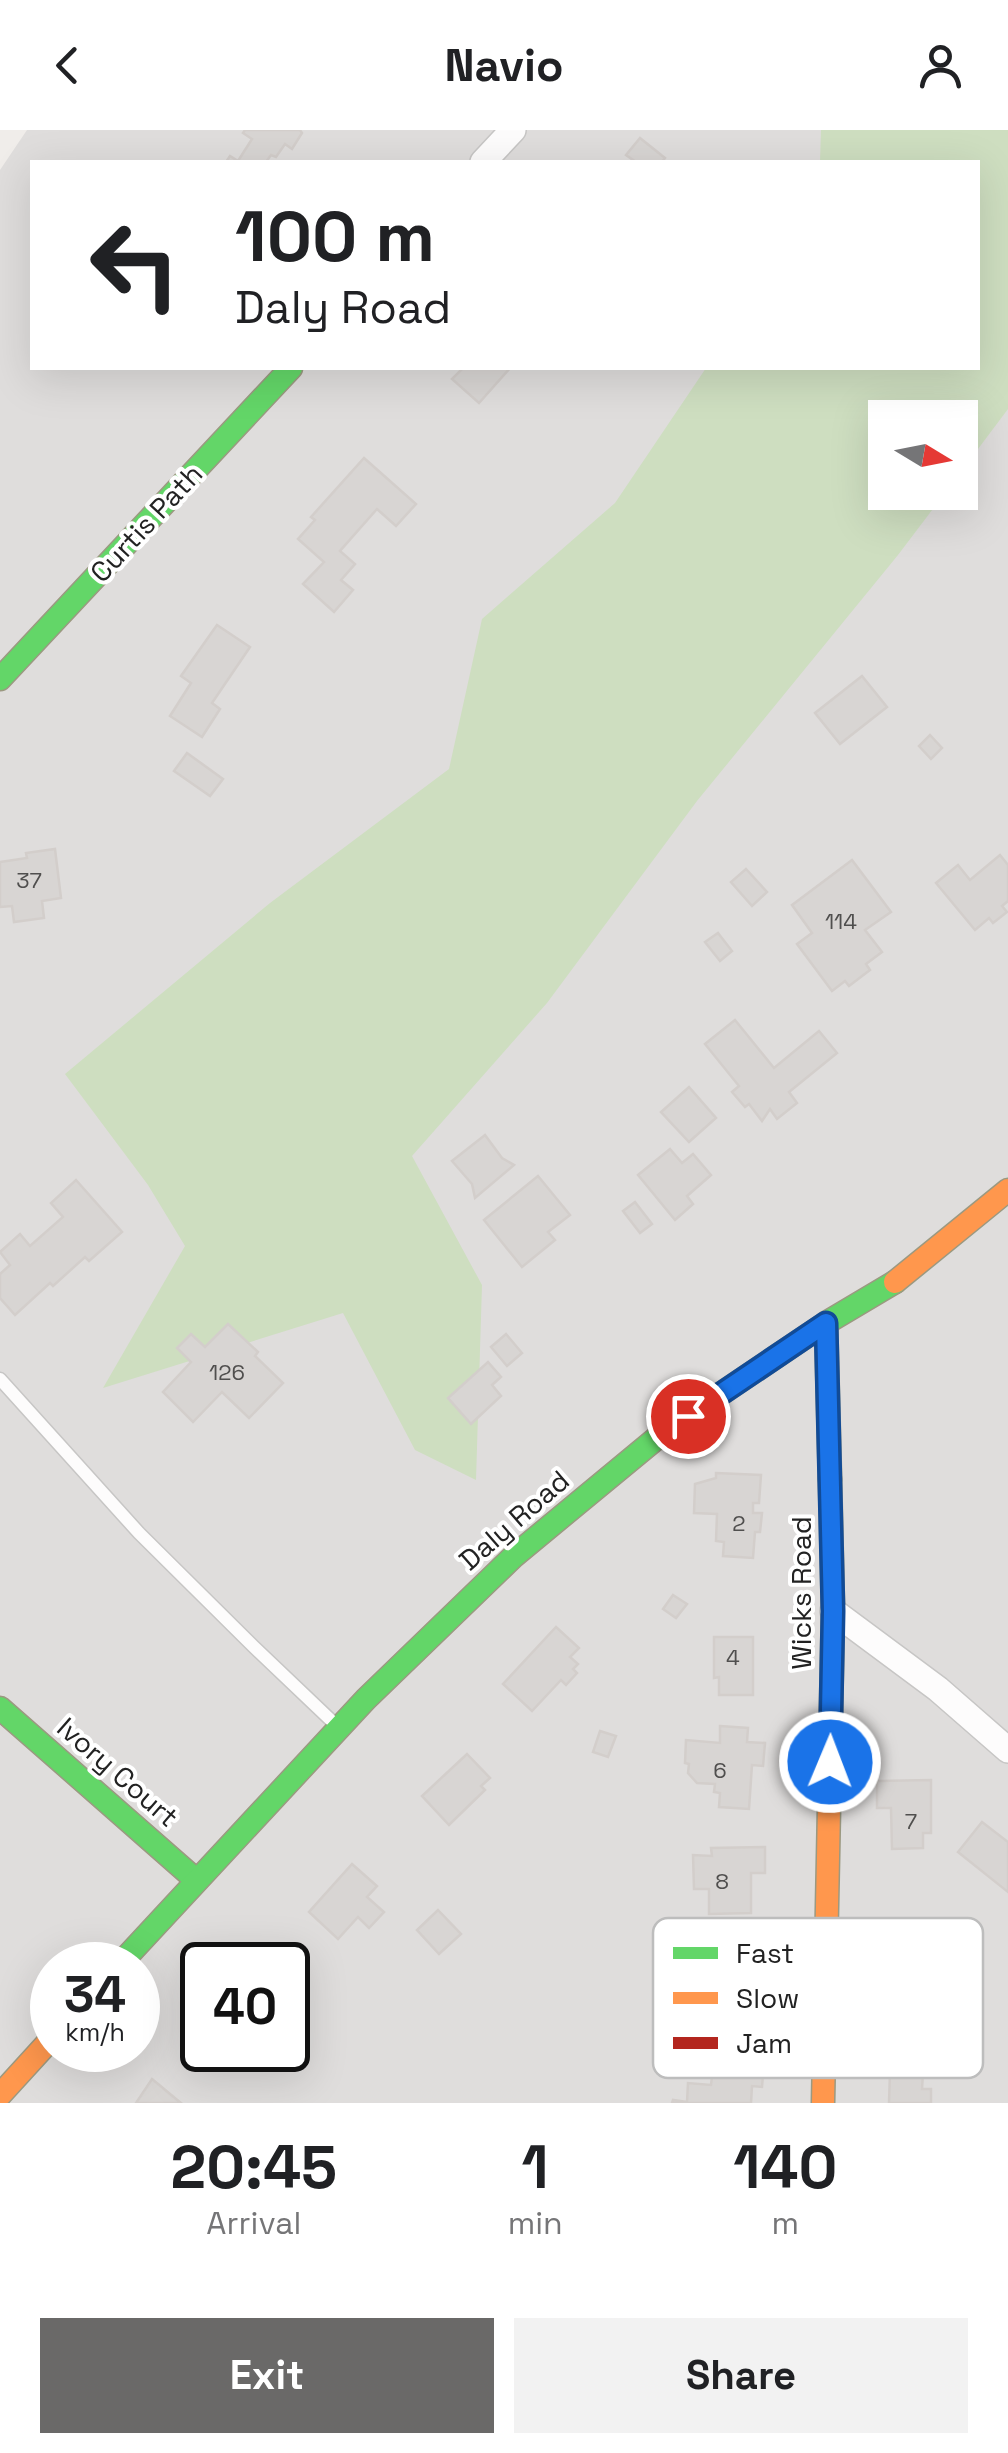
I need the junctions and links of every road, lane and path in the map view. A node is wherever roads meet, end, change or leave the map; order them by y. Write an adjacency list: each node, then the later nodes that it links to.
1 (513, 130): 2 (street)
2 (485, 160)
3 (289, 370): 4 (street, Curtis Path)
4 (0, 679)
5 (1008, 1190): 6 (street, Daly Road)
6 (826, 1323): 8 (street, Wicks Road); 10 (street, Daly Road)
7 (0, 1379): 10 (lane)
8 (833, 1611): 11 (street); 13 (street, Wicks Road)
9 (0, 1708): 12 (street, Ivory Court)
10 (339, 1727): 12 (street, Daly Road)
11 (1008, 1750)
12 (196, 1880): 14 (street, Daly Road)
13 (827, 1918)
14 (139, 1942)
15 (30, 2062): 17 (street)
16 (824, 2078): 18 (street, Wicks Road)
17 (0, 2095)
18 (823, 2103)

